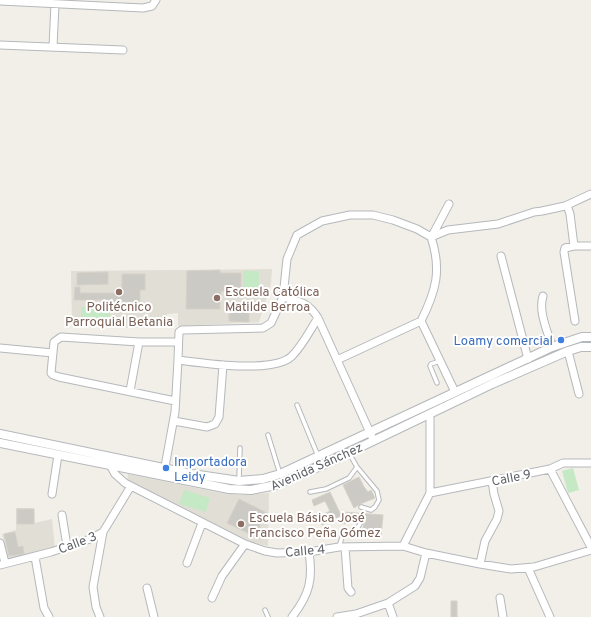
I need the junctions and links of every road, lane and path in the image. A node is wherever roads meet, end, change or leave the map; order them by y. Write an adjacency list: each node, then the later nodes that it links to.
1 (156, 0): 3 (street)
2 (0, 1): 3 (street)
3 (55, 4): 5 (street)
4 (0, 45): 5 (street)
5 (53, 47): 6 (street)
6 (124, 50)
7 (591, 194): 9 (street)
8 (449, 204): 10 (street)
9 (567, 205): 10 (street); 11 (street)
10 (432, 236): 15 (street); 17 (street)
11 (574, 246): 12 (street); 18 (street)
12 (591, 246)
13 (501, 256): 27 (street)
14 (543, 296): 23 (street)
15 (283, 297): 16 (street); 21 (street)
16 (318, 318): 29 (street); 31 (street)
17 (421, 321): 29 (street); 30 (street)
18 (575, 321)
19 (591, 337): 23 (street, Avenida Sánchez)
20 (139, 342): 21 (street); 26 (street); 33 (street)
21 (178, 342): 28 (street)
22 (591, 346): 25 (street, Avenida Sánchez)
23 (552, 347): 27 (street, Avenida Sánchez)
24 (0, 348): 26 (street)
25 (568, 351): 35 (street); 38 (street, Avenida Sánchez)
26 (53, 352): 33 (street)
27 (528, 358): 34 (street, Avenida Sánchez)
28 (178, 360): 31 (street); 36 (street)
29 (337, 360): 40 (street)
30 (440, 361): 32 (lane); 34 (street)
31 (223, 365): 39 (street)
32 (437, 383)
33 (130, 391): 36 (street)
34 (455, 392): 40 (street, Avenida Sánchez)
35 (579, 394)
36 (175, 401): 39 (street)
37 (297, 405): 49 (lane)
38 (430, 414): 43 (street, Avenida Sánchez); 61 (street)
39 (174, 421): 55 (street)
40 (369, 432): 43 (street); 49 (street, Avenida Sánchez)
41 (0, 434): 48 (street, Avenida Sánchez)
42 (268, 435): 56 (lane)
43 (373, 440): 46 (street, Avenida Sánchez)
44 (0, 443): 47 (street, Avenida Sánchez)
45 (240, 448): 57 (lane)
46 (349, 452): 51 (street, Avenida Sánchez); 53 (lane)
47 (58, 455): 52 (street, Avenida Sánchez); 62 (street)
48 (106, 456): 52 (street, Calle 4); 55 (street, Avenida Sánchez)
49 (318, 457): 51 (street); 56 (street, Avenida Sánchez)
50 (591, 463): 54 (street, Calle 9)
51 (323, 465): 55 (street, Avenida Sánchez)
52 (110, 466): 55 (street, Avenida Sánchez); 59 (street, Calle 4)
53 (356, 467): 60 (lane); 63 (lane)
54 (550, 469): 58 (street, Calle 9); 73 (street)
55 (164, 472): 57 (street, Avenida Sánchez)
56 (280, 474): 57 (street, Avenida Sánchez)
57 (239, 481)
58 (492, 481): 61 (street, Calle 9); 79 (street)
59 (131, 486): 66 (street, Calle 4); 67 (street, Calle 3)
60 (310, 492)
61 (430, 493): 71 (street)
62 (52, 494)
63 (362, 507)
64 (62, 515): 70 (street)
65 (362, 522): 72 (lane)
66 (202, 523): 69 (street, Calle 4); 78 (street)
67 (103, 532): 70 (street, Calle 3); 88 (street)
68 (0, 543): 77 (street)
69 (245, 544): 74 (street, Calle 4); 83 (street)
70 (67, 546): 76 (street, Calle 3)
71 (403, 546): 72 (street, Calle 4); 75 (street, Calle 4)
72 (342, 547): 74 (street, Calle 4); 82 (street)
73 (591, 548): 80 (street, Calle 4)
74 (309, 552): 91 (street)
75 (426, 553): 79 (street, Calle 4); 85 (street)
76 (35, 556): 77 (street, Calle 3); 87 (street)
77 (2, 564)
78 (187, 564)
79 (480, 564): 80 (street, Calle 4)
80 (528, 568): 95 (street)
81 (147, 588): 89 (street)
82 (351, 592)
83 (212, 598)
84 (500, 598): 94 (street)
85 (388, 603): 92 (street); 93 (street)
86 (265, 610): 90 (lane)
87 (49, 617)
88 (100, 617)
89 (154, 617)
90 (268, 617)
91 (292, 617)
92 (337, 617)
93 (393, 617)
94 (503, 617)
95 (550, 617)

